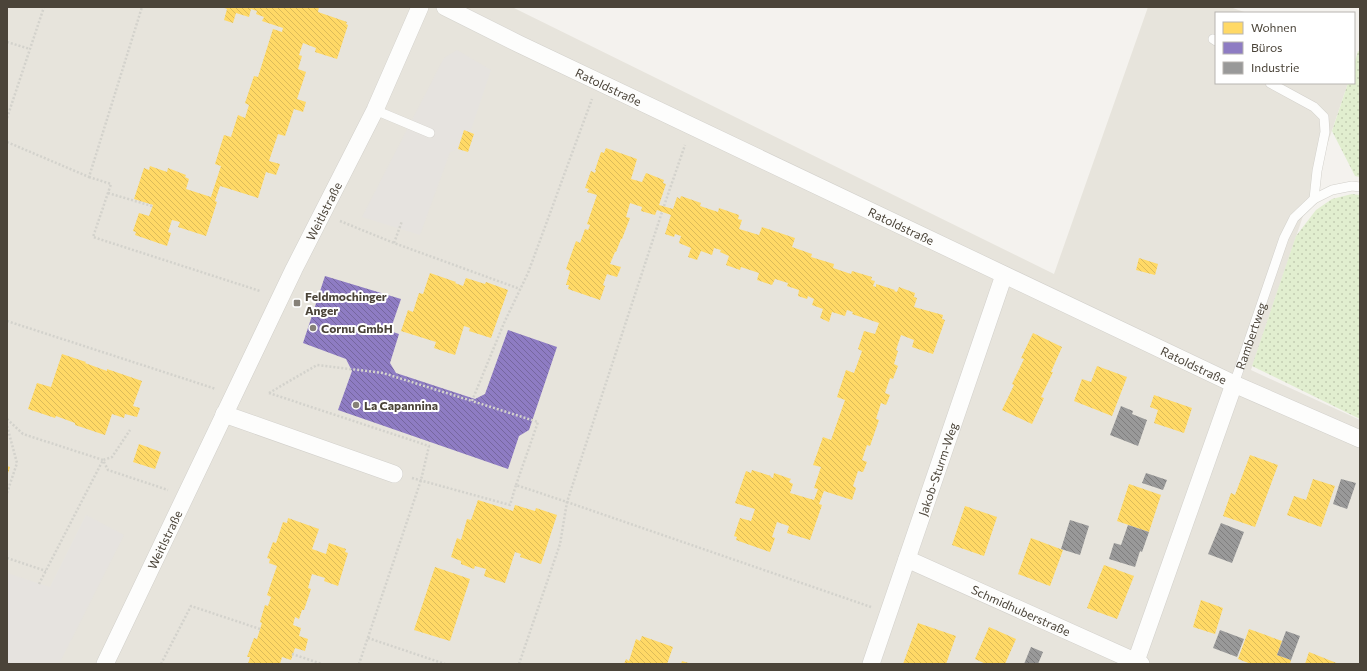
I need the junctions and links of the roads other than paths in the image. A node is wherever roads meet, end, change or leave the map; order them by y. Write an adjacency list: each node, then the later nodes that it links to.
1 (420, 7): 4 (street, Weitlstraße)
2 (445, 7): 8 (street, Ratoldstraße)
3 (1272, 84): 7 (lane)
4 (375, 110): 5 (lane); 10 (street, Weitlstraße)
5 (430, 133)
6 (1360, 187): 7 (lane, Rambertweg)
7 (1314, 199): 9 (lane, Rambertweg)
8 (1004, 275): 9 (street, Ratoldstraße); 13 (street, Jakob-Sturm-Weg)
9 (1234, 384): 11 (street, Ratoldstraße); 14 (street, Rambertweg)
10 (224, 414): 12 (street); 15 (street, Weitlstraße)
11 (1360, 439)
12 (394, 474)
13 (908, 558): 14 (street, Schmidhuberstraße); 16 (street, Jakob-Sturm-Weg)
14 (1137, 663)
15 (105, 664)
16 (871, 664)

